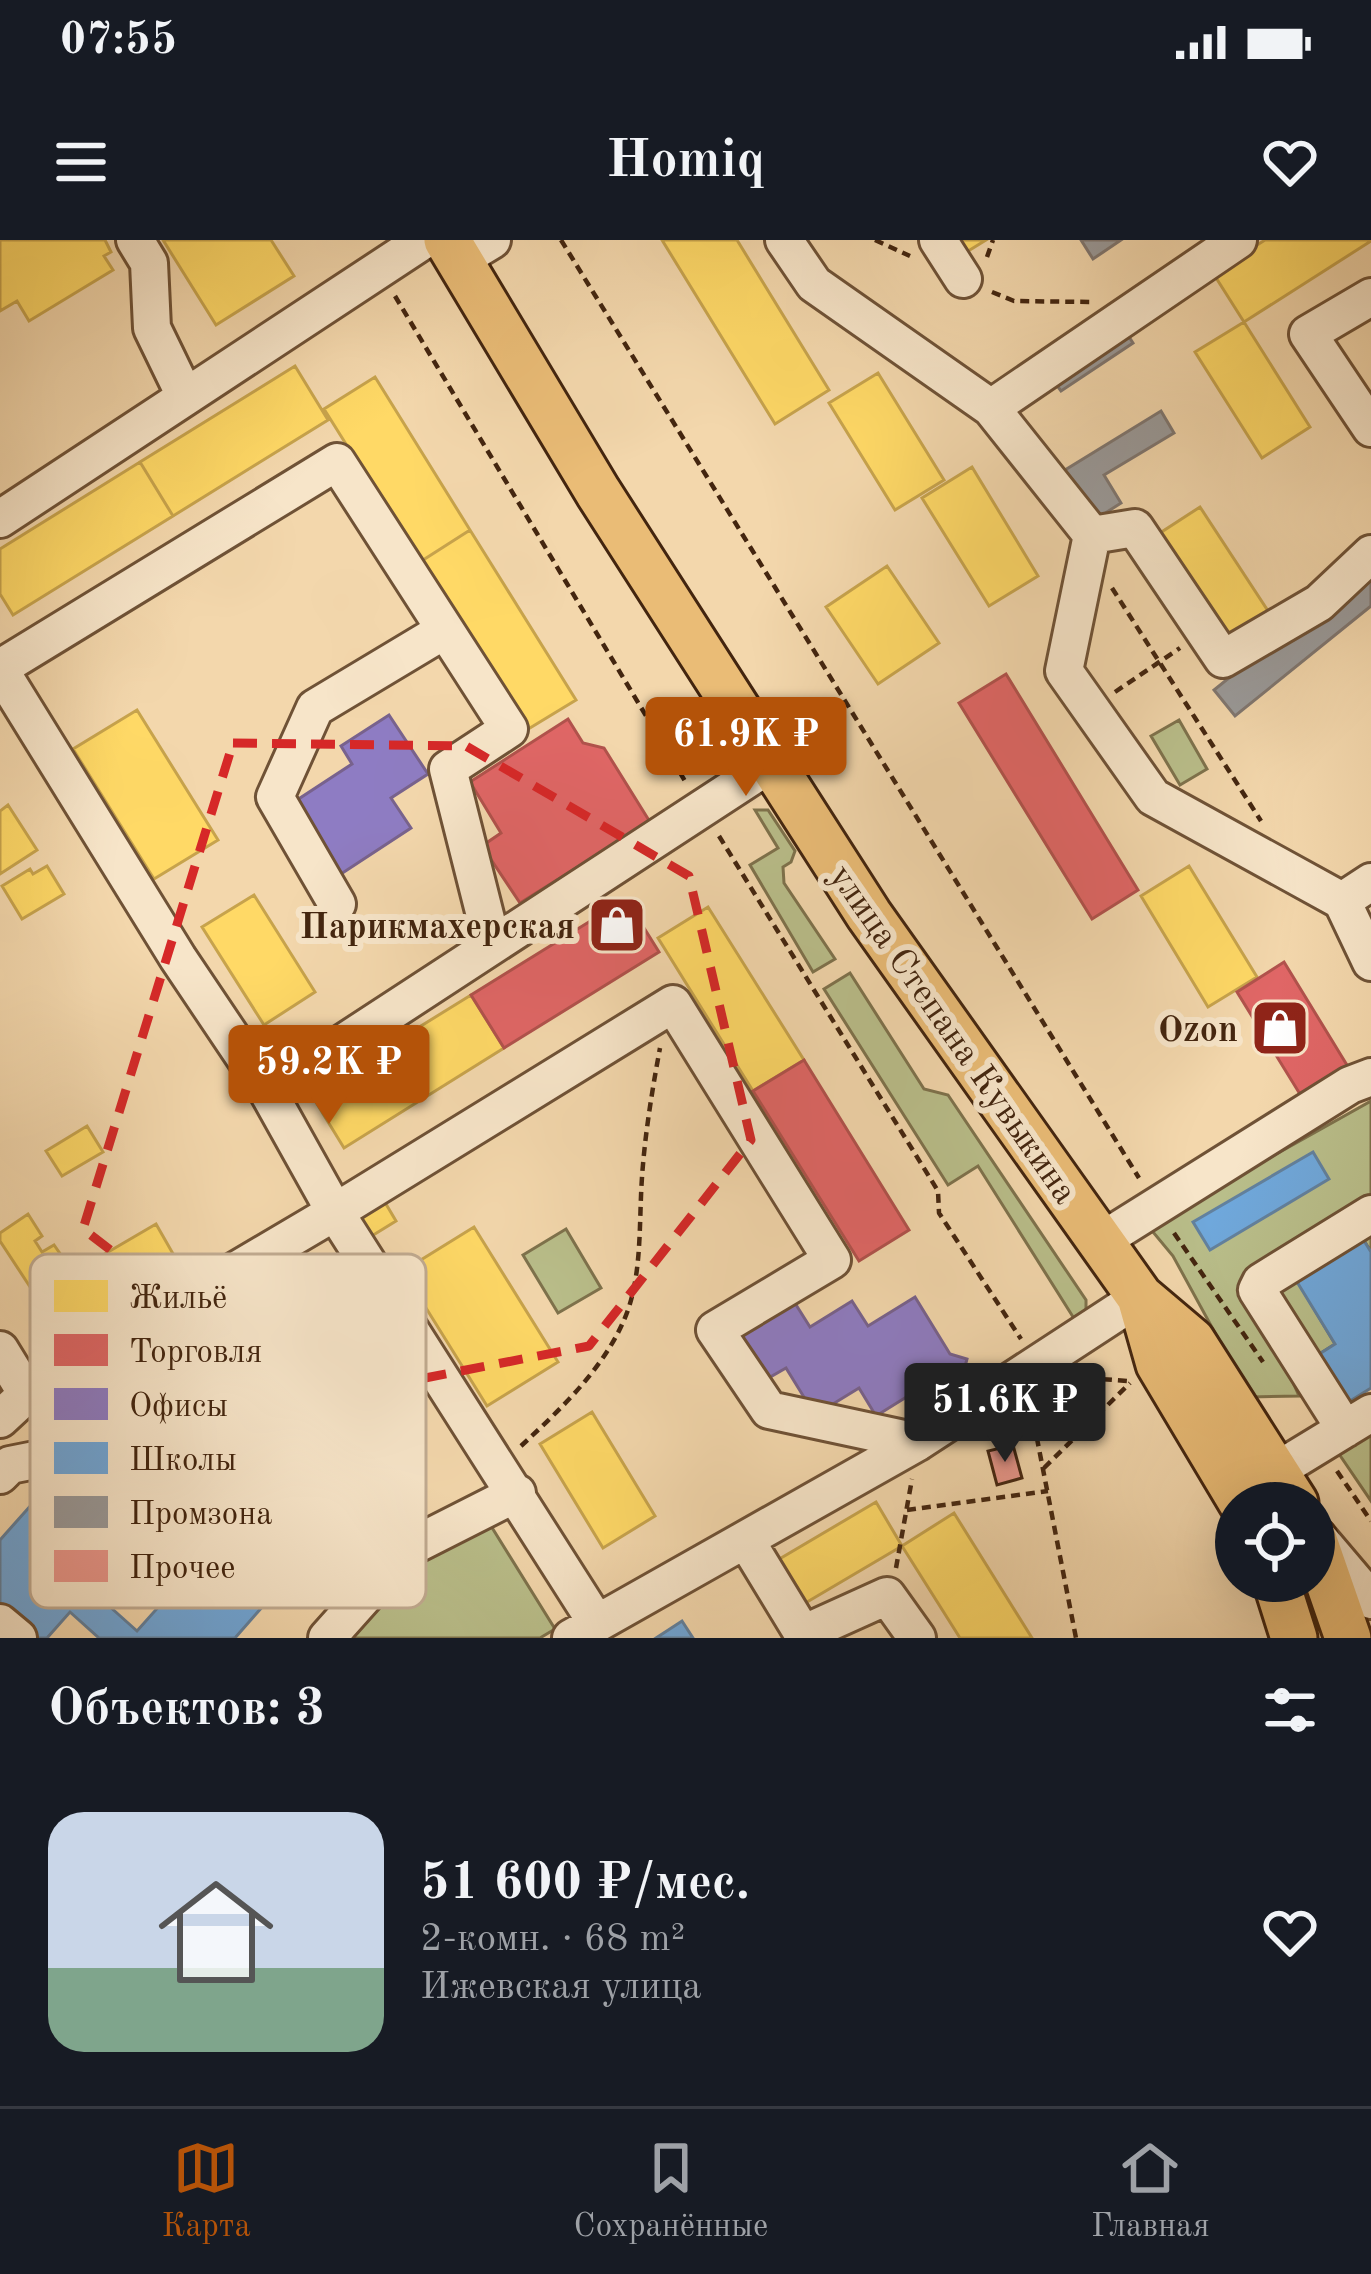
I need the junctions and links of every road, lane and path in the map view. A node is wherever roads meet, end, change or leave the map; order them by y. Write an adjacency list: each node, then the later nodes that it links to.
1 (135, 240): 11 (street)
2 (561, 240): 31 (path)
3 (784, 240): 12 (street)
4 (875, 240): 8 (path)
5 (938, 240): 8 (street)
6 (1238, 240): 10 (street)
7 (455, 245): 11 (street); 22 (main road, улица Степана Кувыкина)
8 (963, 279): 10 (path)
9 (1371, 297): 13 (street)
10 (1147, 302): 12 (street)
11 (185, 396): 14 (street)
12 (991, 408): 15 (street)
13 (1371, 428)
14 (0, 519)
15 (1090, 543): 18 (street); 19 (path); 21 (street)
16 (1371, 554): 18 (street)
17 (445, 630): 20 (street); 25 (street); 26 (street)
18 (1204, 631): 19 (path)
19 (1160, 662): 21 (path); 23 (path)
20 (0, 669): 30 (street)
21 (1090, 709): 23 (street)
22 (772, 763): 26 (street); 34 (main road, улица Степана Кувыкина)
23 (1297, 876): 24 (street)
24 (1356, 892): 27 (street)
25 (337, 904)
26 (492, 944): 30 (street)
27 (1371, 962)
28 (673, 1004): 32 (street); 46 (street); 50 (path)
29 (1371, 1077): 31 (street)
30 (268, 1092): 32 (street)
31 (1155, 1205): 34 (street); 40 (path)
32 (335, 1212): 35 (street); 36 (street)
33 (1371, 1214): 45 (street)
34 (1101, 1240): 37 (main road, улица Степана Кувыкина)
35 (264, 1254)
36 (362, 1254)
37 (1140, 1297): 41 (street); 51 (main road, улица Степана Кувыкина); 53 (main road)
38 (0, 1350): 43 (street)
39 (426, 1353): 50 (street)
40 (1269, 1371)
41 (1025, 1374): 46 (street); 48 (path); 48 (path)
42 (30, 1392): 43 (street)
43 (27, 1394): 44 (street)
44 (0, 1419)
45 (1345, 1429): 52 (street); 56 (path)
46 (918, 1442): 55 (path); 58 (street)
47 (30, 1461): 49 (street)
48 (1042, 1469): 54 (path)
49 (0, 1475)
50 (508, 1480): 57 (street); 66 (street)
51 (1283, 1482)
52 (1291, 1482)
53 (1215, 1483)
54 (1048, 1491): 55 (path); 70 (path)
55 (908, 1510): 60 (path)
56 (1371, 1521)
57 (426, 1533)
58 (747, 1543): 60 (street); 66 (street)
59 (1335, 1556): 62 (street)
60 (887, 1596): 69 (street)
61 (1335, 1599): 72 (main road)
62 (1371, 1600)
63 (1283, 1602): 71 (main road)
64 (354, 1608): 68 (street)
65 (0, 1623): 67 (street)
66 (584, 1630)
67 (18, 1638)
68 (327, 1638)
69 (917, 1638)
70 (1076, 1638)
71 (1294, 1638)
72 (1348, 1638)

